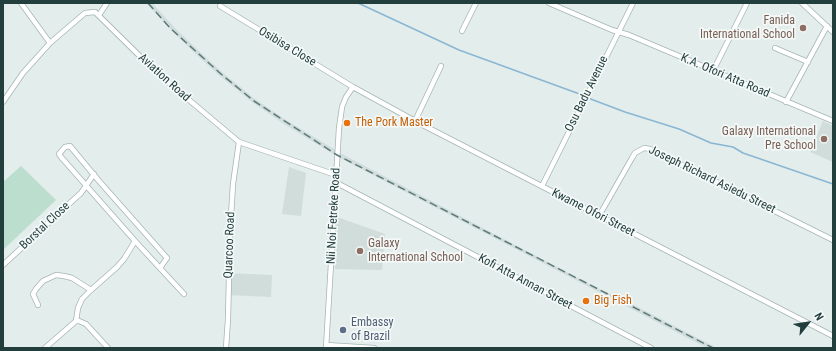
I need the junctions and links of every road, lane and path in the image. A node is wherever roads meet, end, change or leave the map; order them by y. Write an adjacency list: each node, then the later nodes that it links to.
1 (21, 3): 14 (street)
2 (107, 3): 9 (street)
3 (476, 3): 11 (street)
4 (549, 3): 12 (street, K.A. Ofori Atta Road)
5 (633, 3): 12 (street, Osu Badu Avenue)
6 (747, 3): 18 (street)
7 (802, 3): 10 (street)
8 (220, 6): 19 (street, Osibisa Close)
9 (99, 15): 14 (street); 24 (street, Aviation Road)
10 (827, 26): 13 (street); 16 (street)
11 (462, 32)
12 (618, 32): 18 (street, K.A. Ofori Atta Road); 29 (street, Osu Badu Avenue)
13 (833, 32)
14 (50, 43): 20 (street)
15 (775, 48): 16 (street)
16 (808, 62): 21 (street)
17 (441, 66): 22 (street)
18 (713, 71): 21 (street, K.A. Ofori Atta Road)
19 (353, 87): 22 (street, Kwame Ofori Street); 26 (street, Nii Noi Fetreke Road)
20 (3, 102)
21 (786, 102): 23 (street, K.A. Ofori Atta Road)
22 (415, 121): 29 (street, Kwame Ofori Street)
23 (833, 121)
24 (239, 142): 26 (street, Aviation Road); 44 (street, Quarcoo Road)
25 (94, 174): 28 (street, Borstal Close); 28 (street); 34 (street)
26 (336, 175): 27 (street, Nii Noi Fetreke Road)
27 (335, 182): 40 (street, Nii Noi Fetreke Road); 41 (street, Kofi Atta Annan Street)
28 (85, 186): 32 (street); 33 (street, Borstal Close)
29 (542, 186): 30 (street, Kwame Ofori Street)
30 (600, 216): 31 (street, Joseph Richard Asiedu Street); 39 (street, Kwame Ofori Street)
31 (833, 240)
32 (135, 241): 34 (street); 35 (street)
33 (3, 265)
34 (160, 268): 36 (street)
35 (91, 290): 37 (street); 38 (street)
36 (184, 294)
37 (38, 305)
38 (76, 321): 42 (street); 43 (street)
39 (833, 336)
40 (326, 346): 45 (street)
41 (644, 346): 46 (street, Kofi Atta Annan Street)
42 (45, 348)
43 (108, 348)
44 (226, 348)
45 (374, 348)
46 (651, 348)

